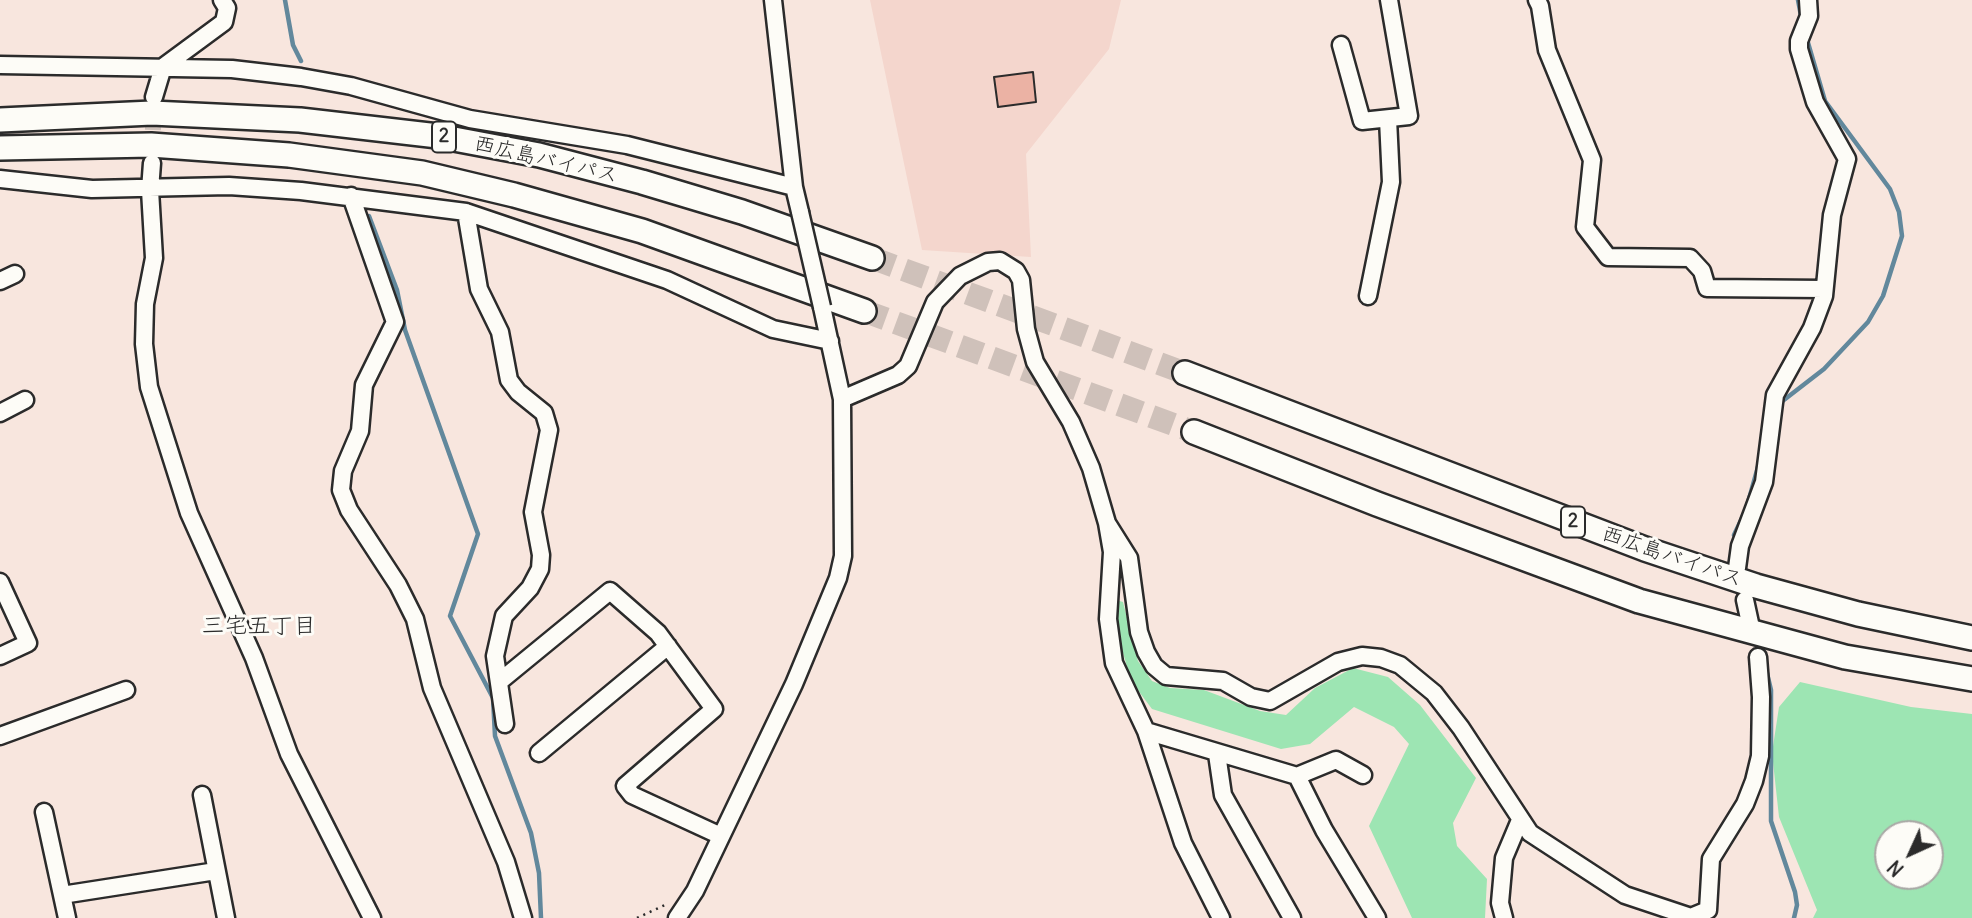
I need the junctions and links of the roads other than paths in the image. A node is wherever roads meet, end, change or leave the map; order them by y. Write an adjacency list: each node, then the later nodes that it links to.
1 (773, 0): 15 (street)
2 (1389, 0): 10 (street)
3 (1537, 0): 22 (street)
4 (1808, 0): 22 (street)
5 (230, 3): 8 (street)
6 (1341, 45): 10 (street)
7 (0, 65): 8 (street)
8 (163, 66): 9 (street); 15 (street)
9 (154, 97)
10 (1388, 119): 23 (street)
11 (0, 120): 19 (highway, 西広島バイパス / 2)
12 (0, 148): 24 (highway, 西広島バイパス / 2)
13 (152, 163): 16 (street)
14 (0, 179): 16 (street)
15 (794, 187): 25 (street, bridge)
16 (150, 190): 17 (street); 58 (street)
17 (351, 196): 18 (street); 59 (street)
18 (466, 212): 25 (street); 41 (street)
19 (872, 258)
20 (15, 274): 21 (street)
21 (0, 281)
22 (1824, 289): 32 (street)
23 (1368, 296)
24 (864, 310)
25 (830, 341): 27 (street)
26 (1185, 373): 36 (highway, 西広島バイパス / 2)
27 (842, 398): 31 (street); 53 (street)
28 (25, 400): 29 (street)
29 (0, 413)
30 (1194, 432): 40 (highway)
31 (1107, 523): 44 (street); 52 (street)
32 (1737, 568)
33 (0, 582): 38 (street)
34 (1745, 600): 35 (street)
35 (1750, 623)
36 (1972, 638)
37 (668, 646): 41 (street); 46 (street); 53 (street)
38 (0, 656)
39 (1758, 657): 52 (street)
40 (1972, 679)
41 (499, 682): 43 (street)
42 (125, 691): 45 (street)
43 (505, 723)
44 (1146, 731): 47 (street); 61 (street)
45 (0, 736)
46 (539, 753)
47 (1217, 754): 49 (street); 62 (street)
48 (1363, 775): 49 (street)
49 (1297, 776): 63 (street)
50 (202, 795): 54 (street)
51 (44, 812): 55 (street)
52 (1520, 820): 64 (street)
53 (721, 836): 60 (street)
54 (216, 871): 55 (street); 57 (street)
55 (62, 895): 56 (street)
56 (66, 918)
57 (226, 918)
58 (372, 918)
59 (523, 918)
60 (677, 918)
61 (1221, 918)
62 (1292, 918)
63 (1377, 918)
64 (1504, 918)

